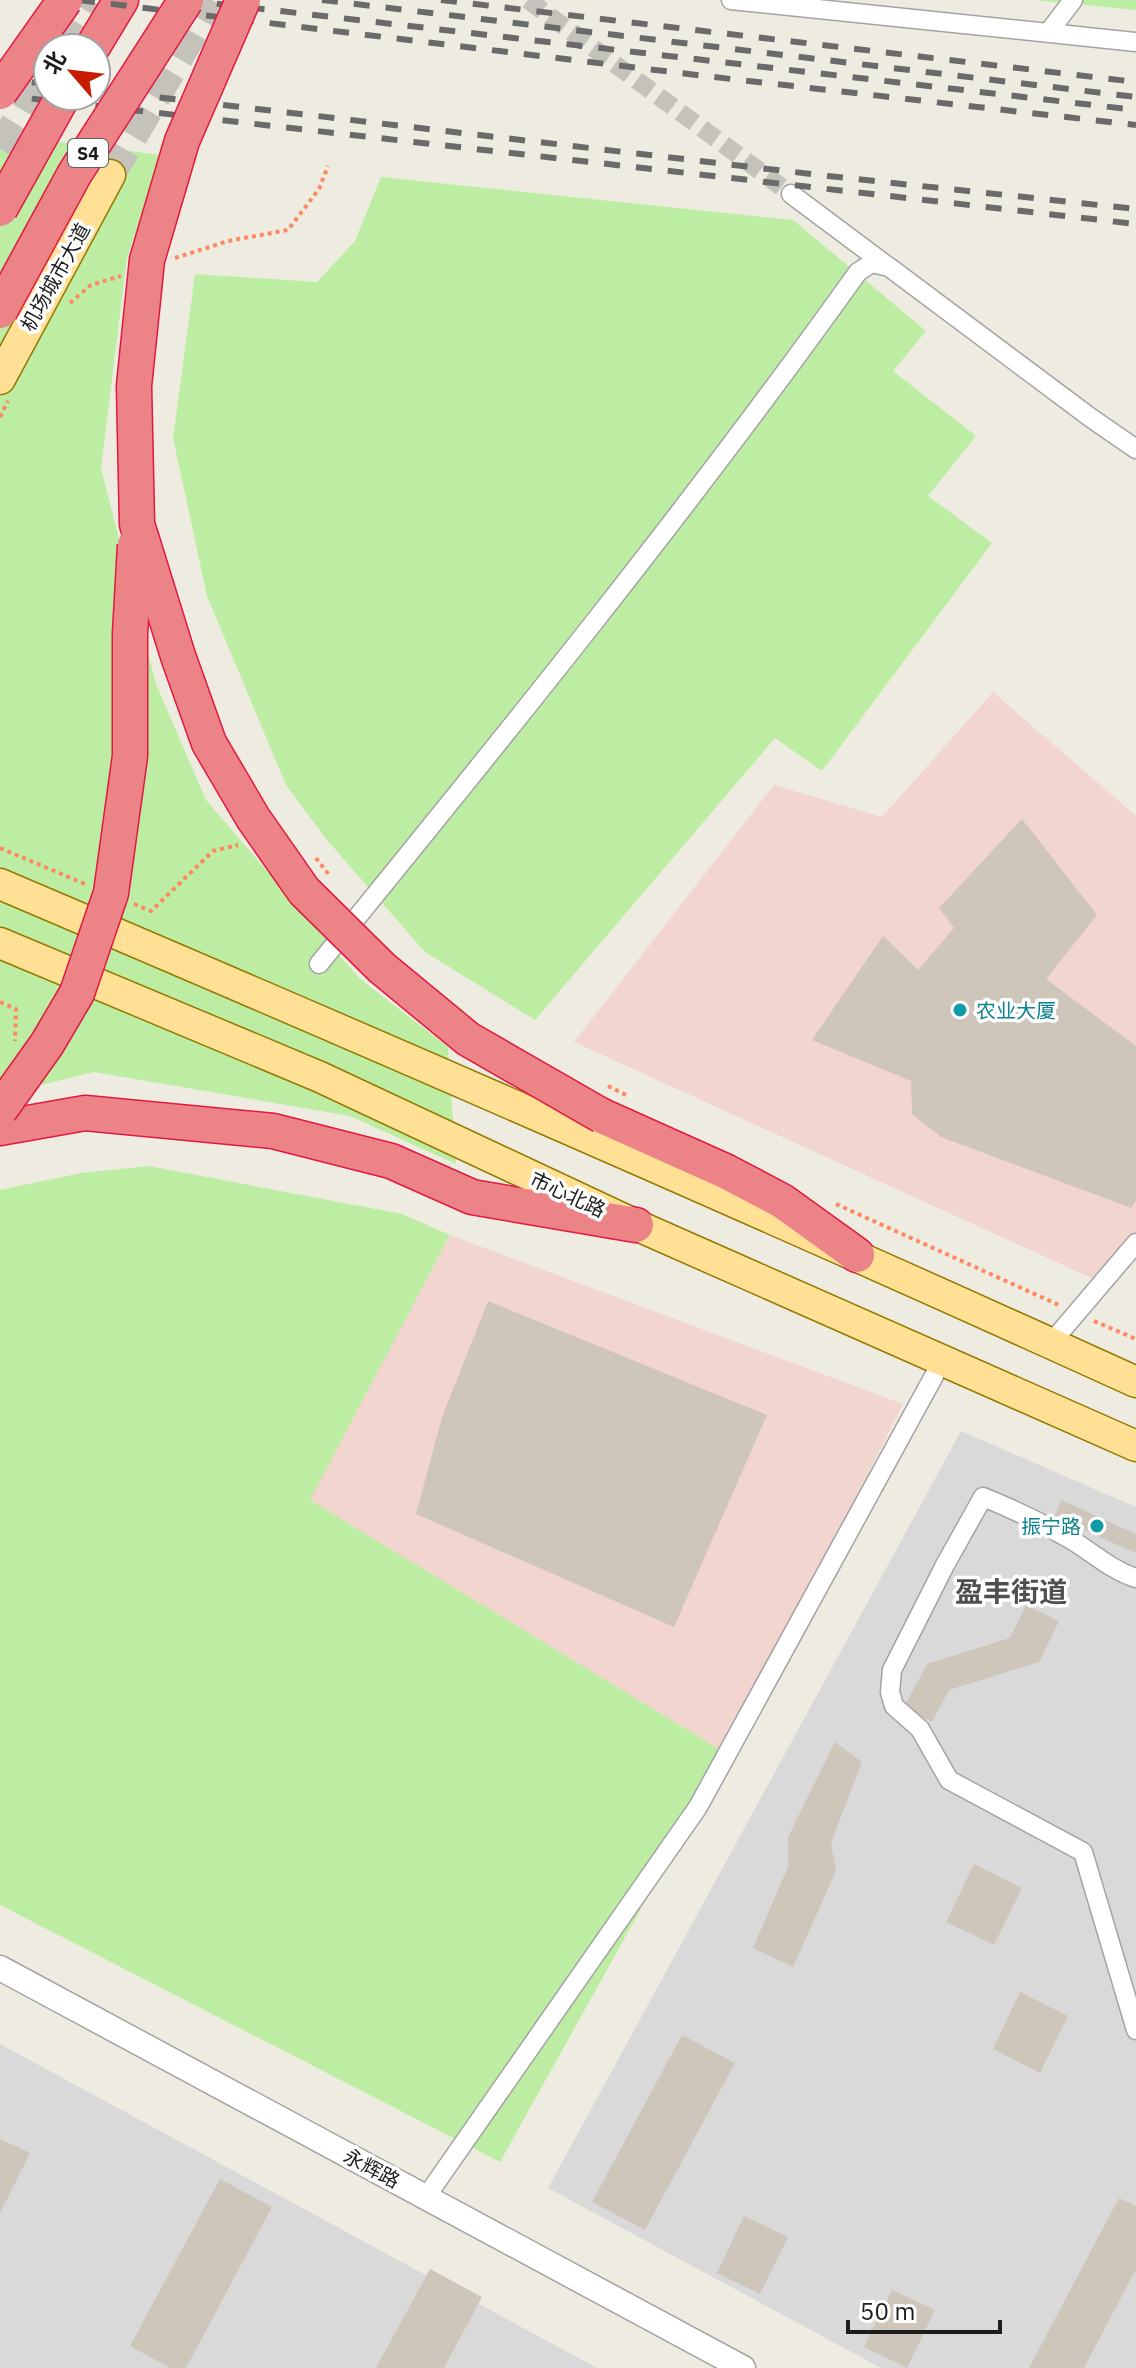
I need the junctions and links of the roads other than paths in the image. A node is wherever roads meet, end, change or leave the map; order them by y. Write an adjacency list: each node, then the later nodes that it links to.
1 (65, 0): 10 (highway, bridge)
2 (121, 0): 7 (highway)
3 (186, 0): 16 (highway, S4, bridge)
4 (243, 0): 19 (highway, bridge)
5 (731, 0): 8 (street)
6 (1073, 0): 8 (street)
7 (102, 32)
8 (1048, 33): 9 (street)
9 (1136, 42)
10 (0, 92)
11 (54, 112): 14 (highway, S4, bridge)
12 (110, 175): 17 (main road, 机场城市大道)
13 (791, 194): 15 (street)
14 (0, 209)
15 (889, 267): 18 (street); 22 (street)
16 (0, 311)
17 (0, 379)
18 (1136, 449)
19 (137, 524): 23 (highway, bridge); 27 (highway, bridge)
20 (0, 884): 27 (main road)
21 (0, 943): 25 (main road, 市心北路)
22 (319, 964)
23 (0, 1110)
24 (0, 1128): 25 (highway)
25 (636, 1225): 31 (main road, 市心北路)
26 (1136, 1243): 28 (street)
27 (857, 1255): 28 (main road)
28 (1051, 1343): 30 (main road)
29 (934, 1376): 35 (street)
30 (1136, 1382)
31 (1136, 1446)
32 (1136, 1578): 34 (street)
33 (0, 1968): 35 (street, 永辉路)
34 (1136, 2030)
35 (426, 2197): 36 (street, 永辉路)
36 (743, 2368)

